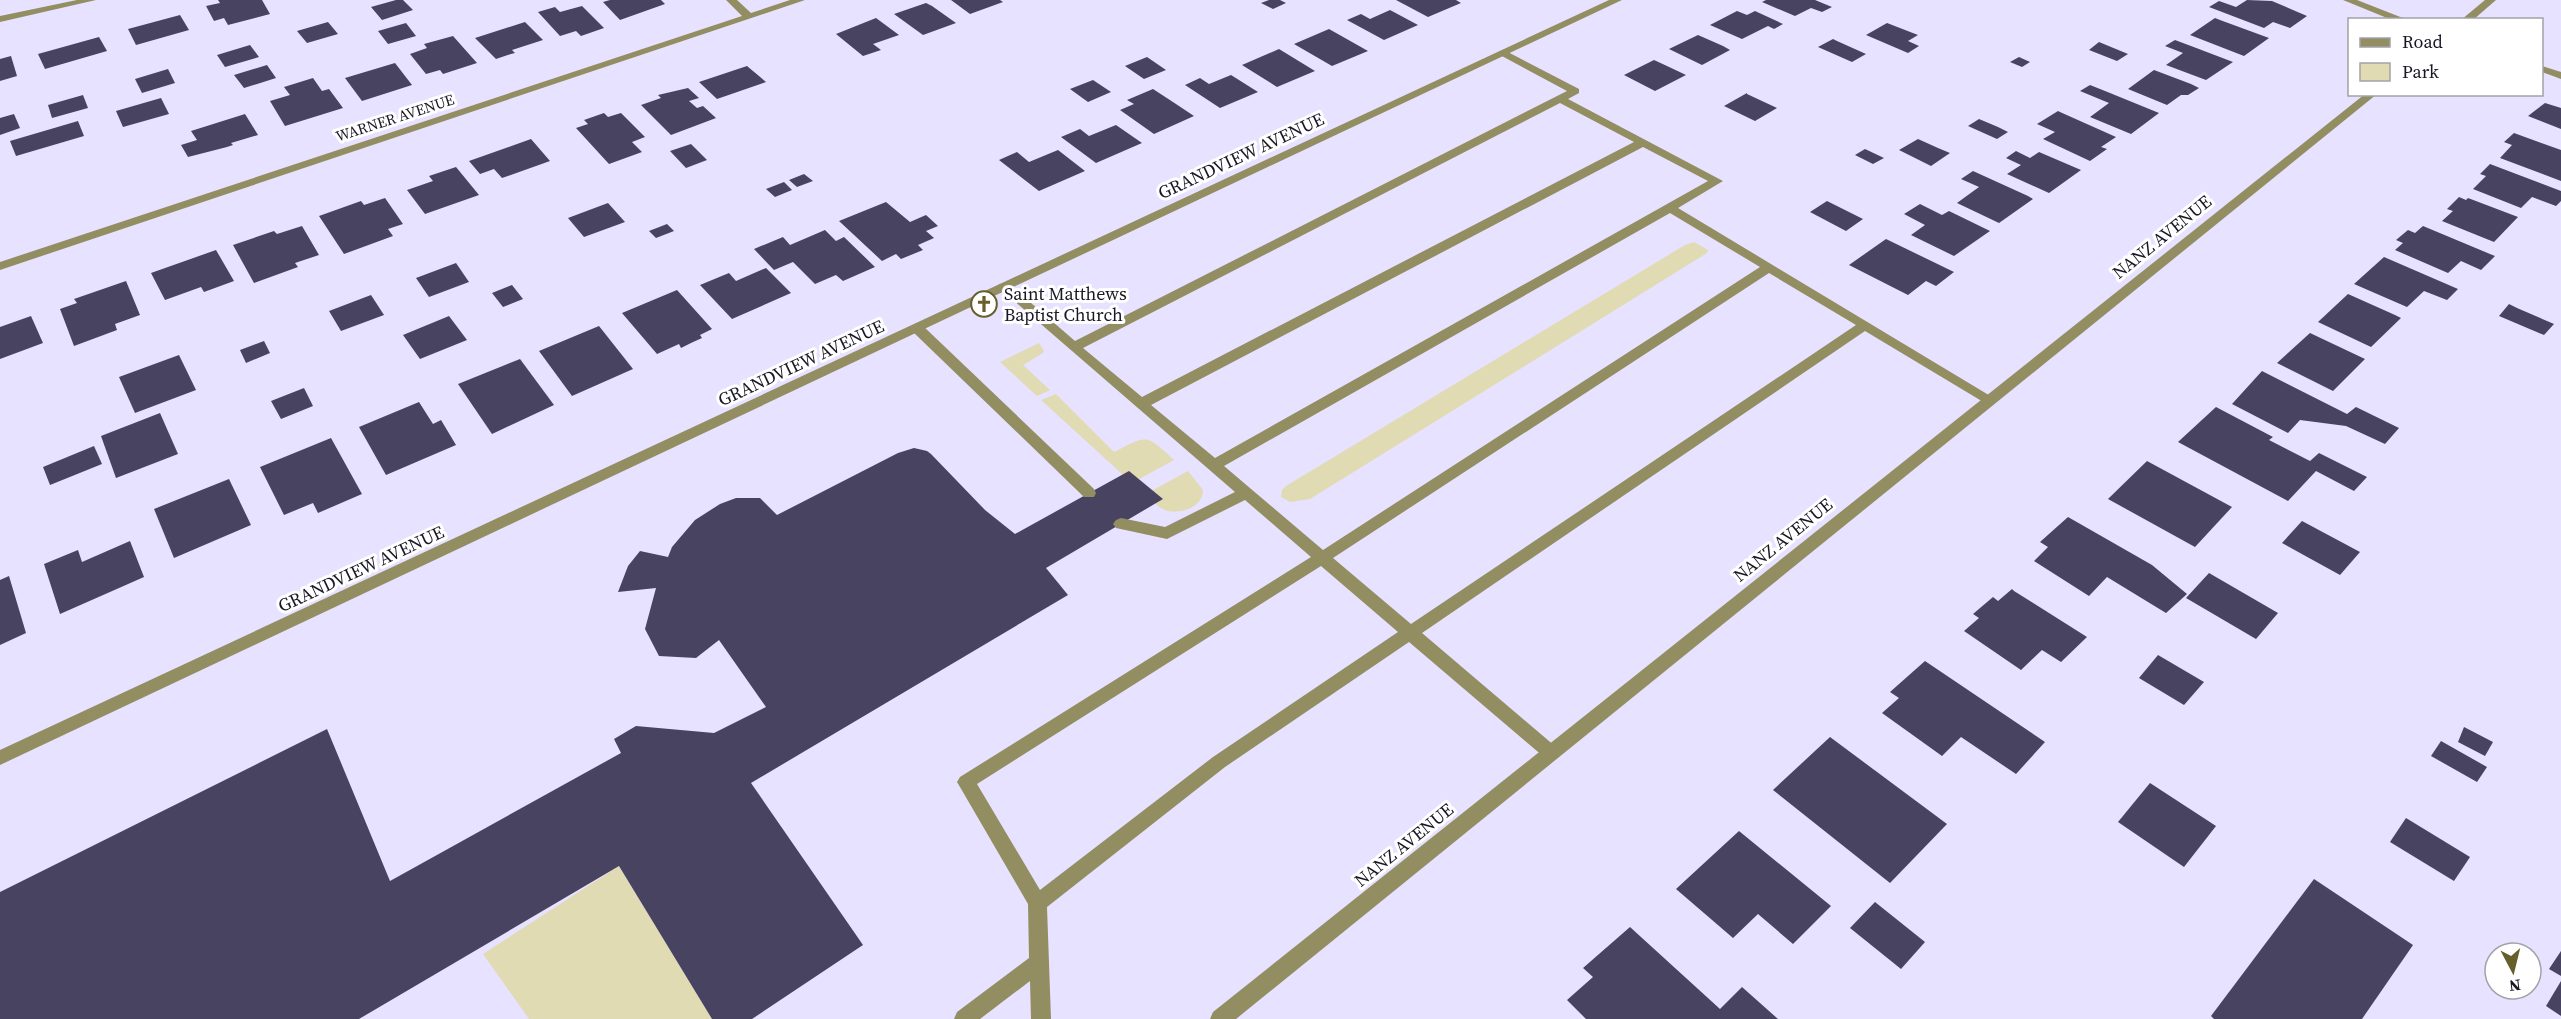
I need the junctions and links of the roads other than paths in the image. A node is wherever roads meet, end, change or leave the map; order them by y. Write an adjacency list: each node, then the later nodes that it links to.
1 (90, 0): 10 (street)
2 (731, 0): 7 (street)
3 (800, 0): 7 (street, WARNER AVENUE)
4 (1617, 0): 11 (street, GRANDVIEW AVENUE)
5 (2348, 0): 8 (street)
6 (2491, 0): 9 (street)
7 (748, 16): 18 (street, WARNER AVENUE)
8 (2398, 18)
9 (2468, 18)
10 (0, 19)
11 (1504, 53): 15 (street); 20 (street, GRANDVIEW AVENUE)
12 (2543, 70): 13 (street)
13 (2561, 76)
14 (2370, 96): 24 (street, NANZ AVENUE)
15 (1561, 99): 16 (street); 23 (street)
16 (1642, 142): 17 (street); 25 (street)
17 (1670, 208): 19 (street); 26 (street)
18 (0, 266)
19 (1769, 267): 21 (street); 30 (street)
20 (1004, 287): 22 (street, GRANDVIEW AVENUE); 23 (street)
21 (1865, 325): 24 (street); 31 (street)
22 (917, 328): 27 (street); 33 (street, GRANDVIEW AVENUE)
23 (1074, 347): 25 (street)
24 (1990, 400): 32 (street, NANZ AVENUE)
25 (1141, 404): 26 (street)
26 (1213, 466): 28 (street)
27 (1089, 493)
28 (1246, 493): 29 (street); 30 (street)
29 (1121, 524)
30 (1322, 558): 31 (street); 34 (street)
31 (1408, 632): 32 (street); 34 (street)
32 (1550, 752): 38 (street, NANZ AVENUE)
33 (0, 758)
34 (1037, 903): 35 (street)
35 (1039, 962): 36 (street); 37 (street)
36 (964, 1019)
37 (1041, 1019)
38 (1220, 1019)

